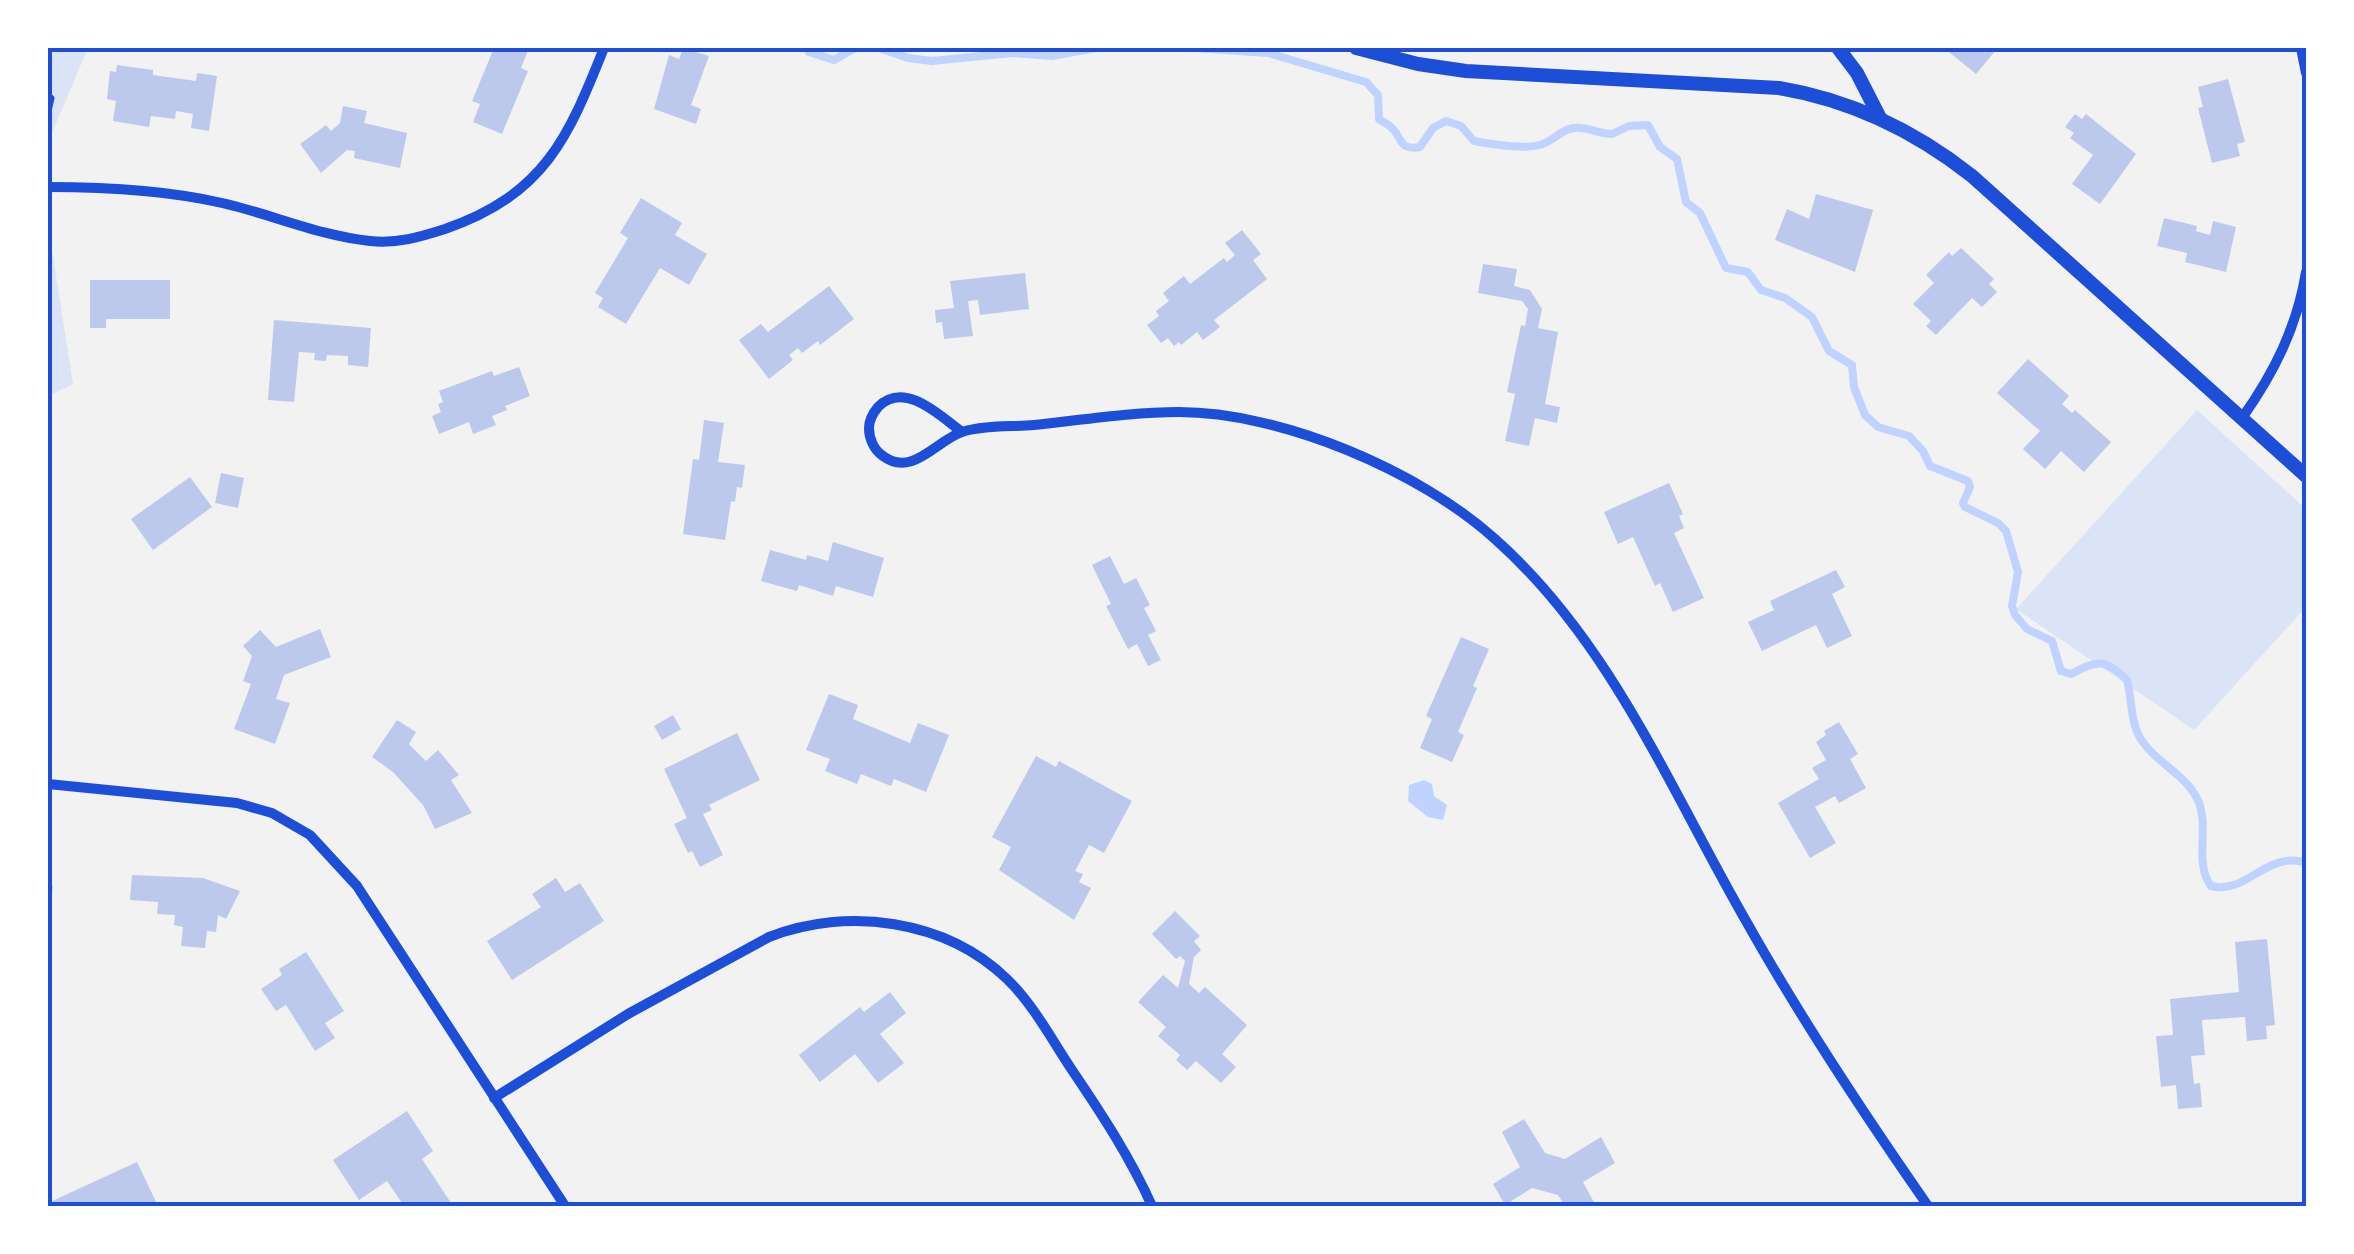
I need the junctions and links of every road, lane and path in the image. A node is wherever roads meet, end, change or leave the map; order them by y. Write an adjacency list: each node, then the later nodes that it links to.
1 (604, 48): 9 (street)
2 (1356, 48): 8 (street)
3 (1838, 48): 8 (street)
4 (2301, 48): 5 (street)
5 (2306, 72)
6 (48, 94): 7 (path)
7 (48, 116)
8 (1880, 118): 11 (street)
9 (48, 187)
10 (2306, 272): 11 (street)
11 (2242, 418): 13 (street)
12 (962, 432): 12 (street); 18 (street)
13 (2306, 476)
14 (48, 784): 15 (street)
15 (494, 1098): 16 (street); 17 (street)
16 (565, 1206)
17 (1152, 1206)
18 (1928, 1206)

